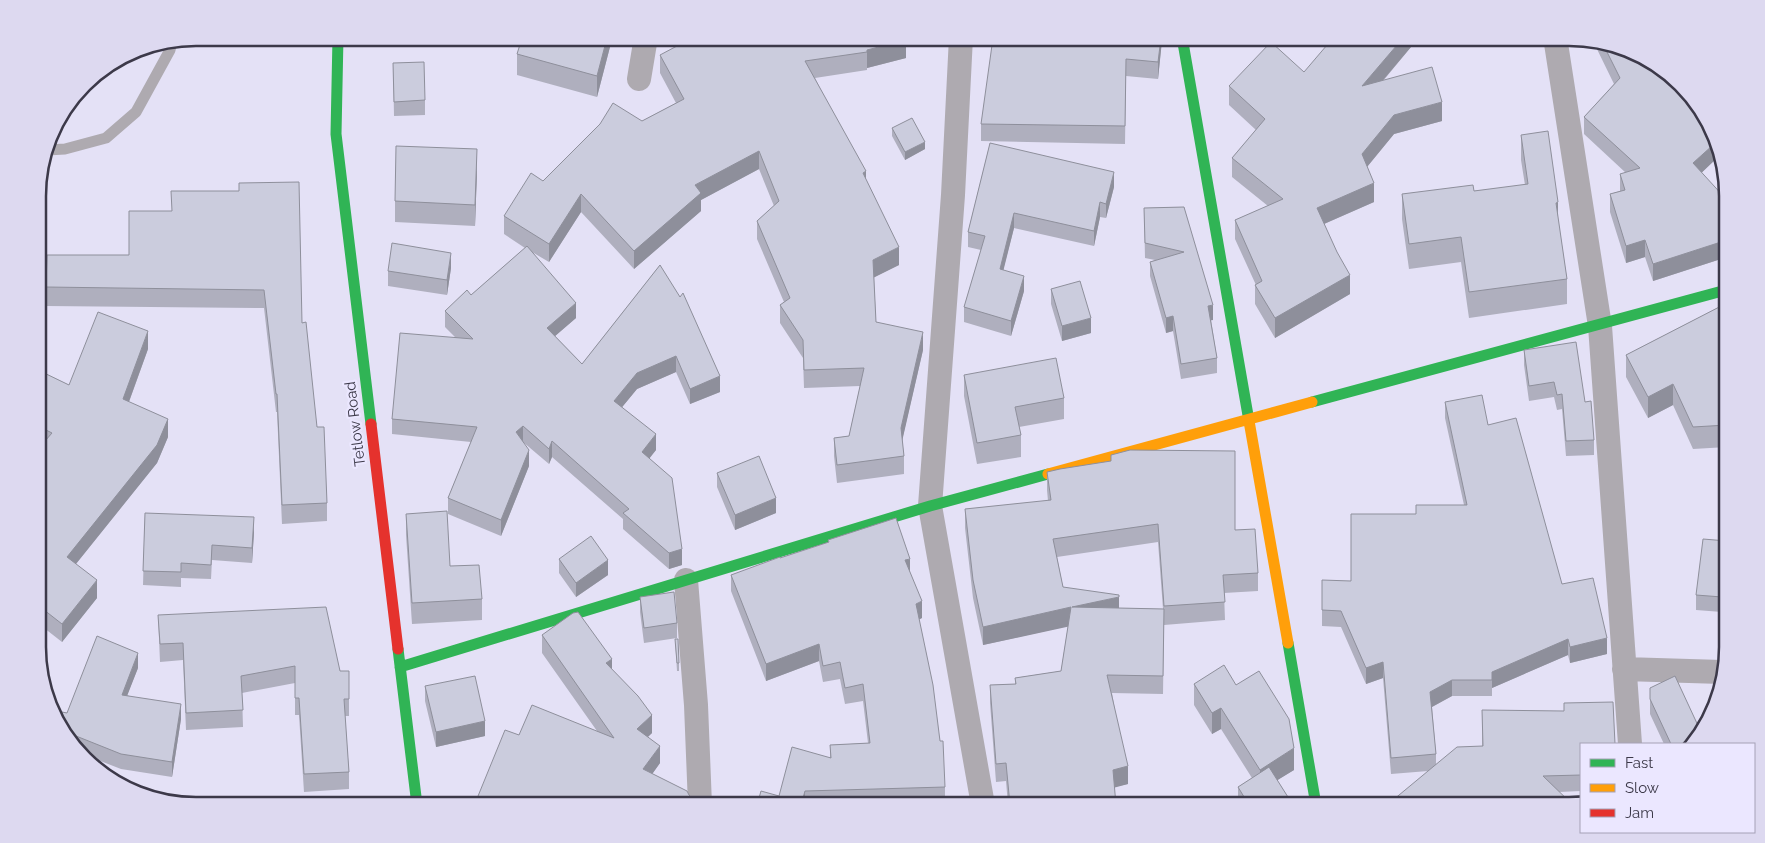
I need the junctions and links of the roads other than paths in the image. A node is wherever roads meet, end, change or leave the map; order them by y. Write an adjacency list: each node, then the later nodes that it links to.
1 (961, 46): 12 (street)
2 (1183, 46): 11 (street)
3 (1556, 46): 10 (street)
4 (338, 47): 14 (street, Tetlow Road)
5 (644, 47): 7 (street)
6 (168, 49): 8 (lane)
7 (638, 79)
8 (54, 150)
9 (1719, 292): 10 (street)
10 (1600, 326): 11 (street); 15 (street)
11 (1248, 420): 12 (street); 19 (street)
12 (930, 506): 13 (street); 18 (street)
13 (686, 580): 14 (street); 21 (street)
14 (400, 667): 20 (street, Tetlow Road)
15 (1624, 669): 16 (street); 17 (street)
16 (1716, 672)
17 (1630, 743)
18 (981, 796)
19 (1314, 796)
20 (416, 797)
21 (700, 797)

